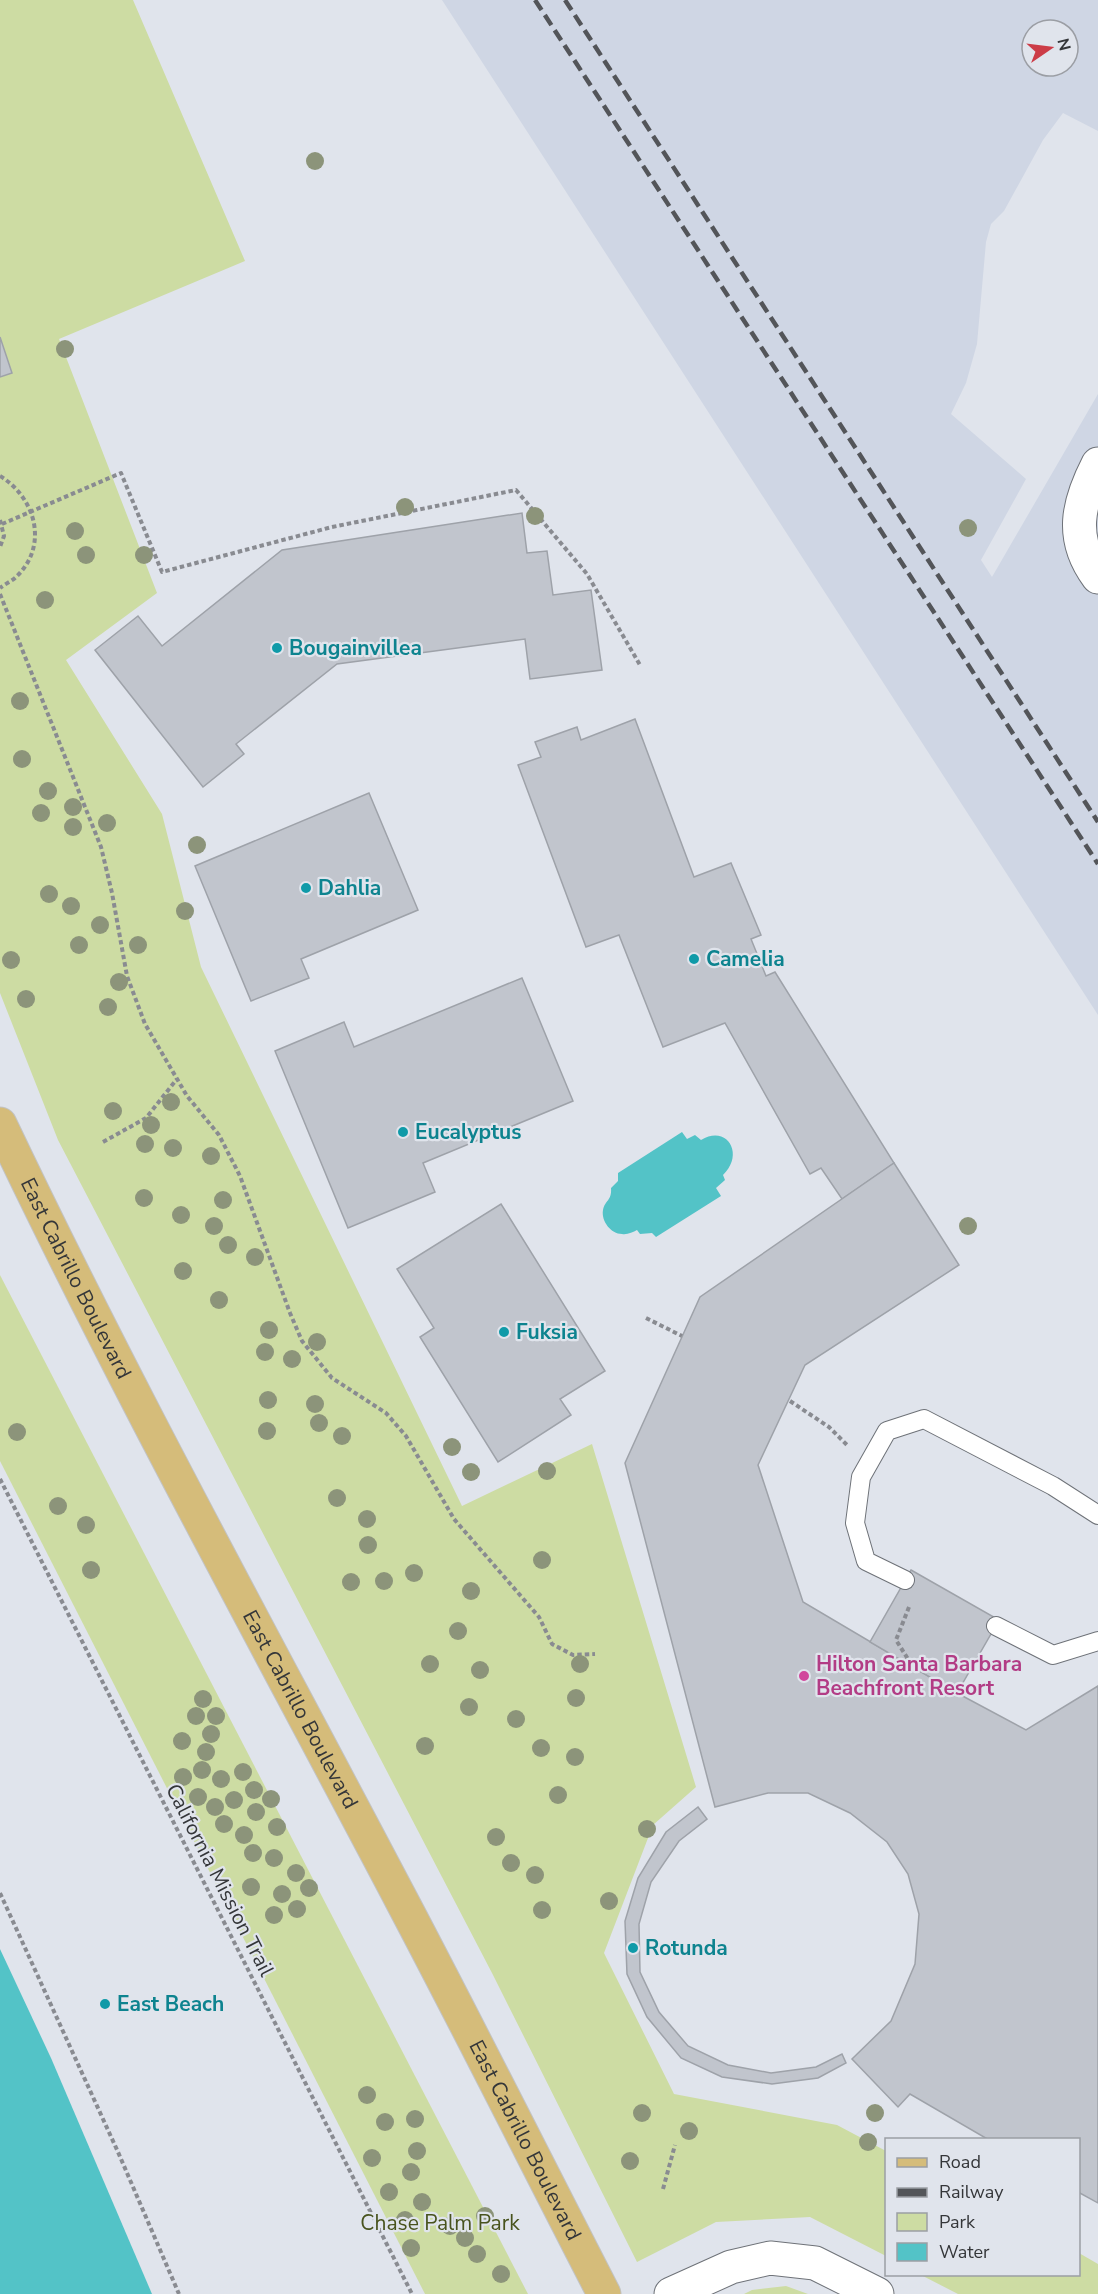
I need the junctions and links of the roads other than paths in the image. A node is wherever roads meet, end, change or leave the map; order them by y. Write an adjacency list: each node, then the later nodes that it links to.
1 (1098, 464): 2 (street)
2 (1091, 564)
3 (0, 1124): 8 (main road, East Cabrillo Boulevard)
4 (1098, 1515): 5 (lane)
5 (904, 1580)
6 (996, 1626): 7 (lane)
7 (1098, 1641)
8 (604, 2294)
9 (671, 2294): 10 (street)
10 (878, 2294)

